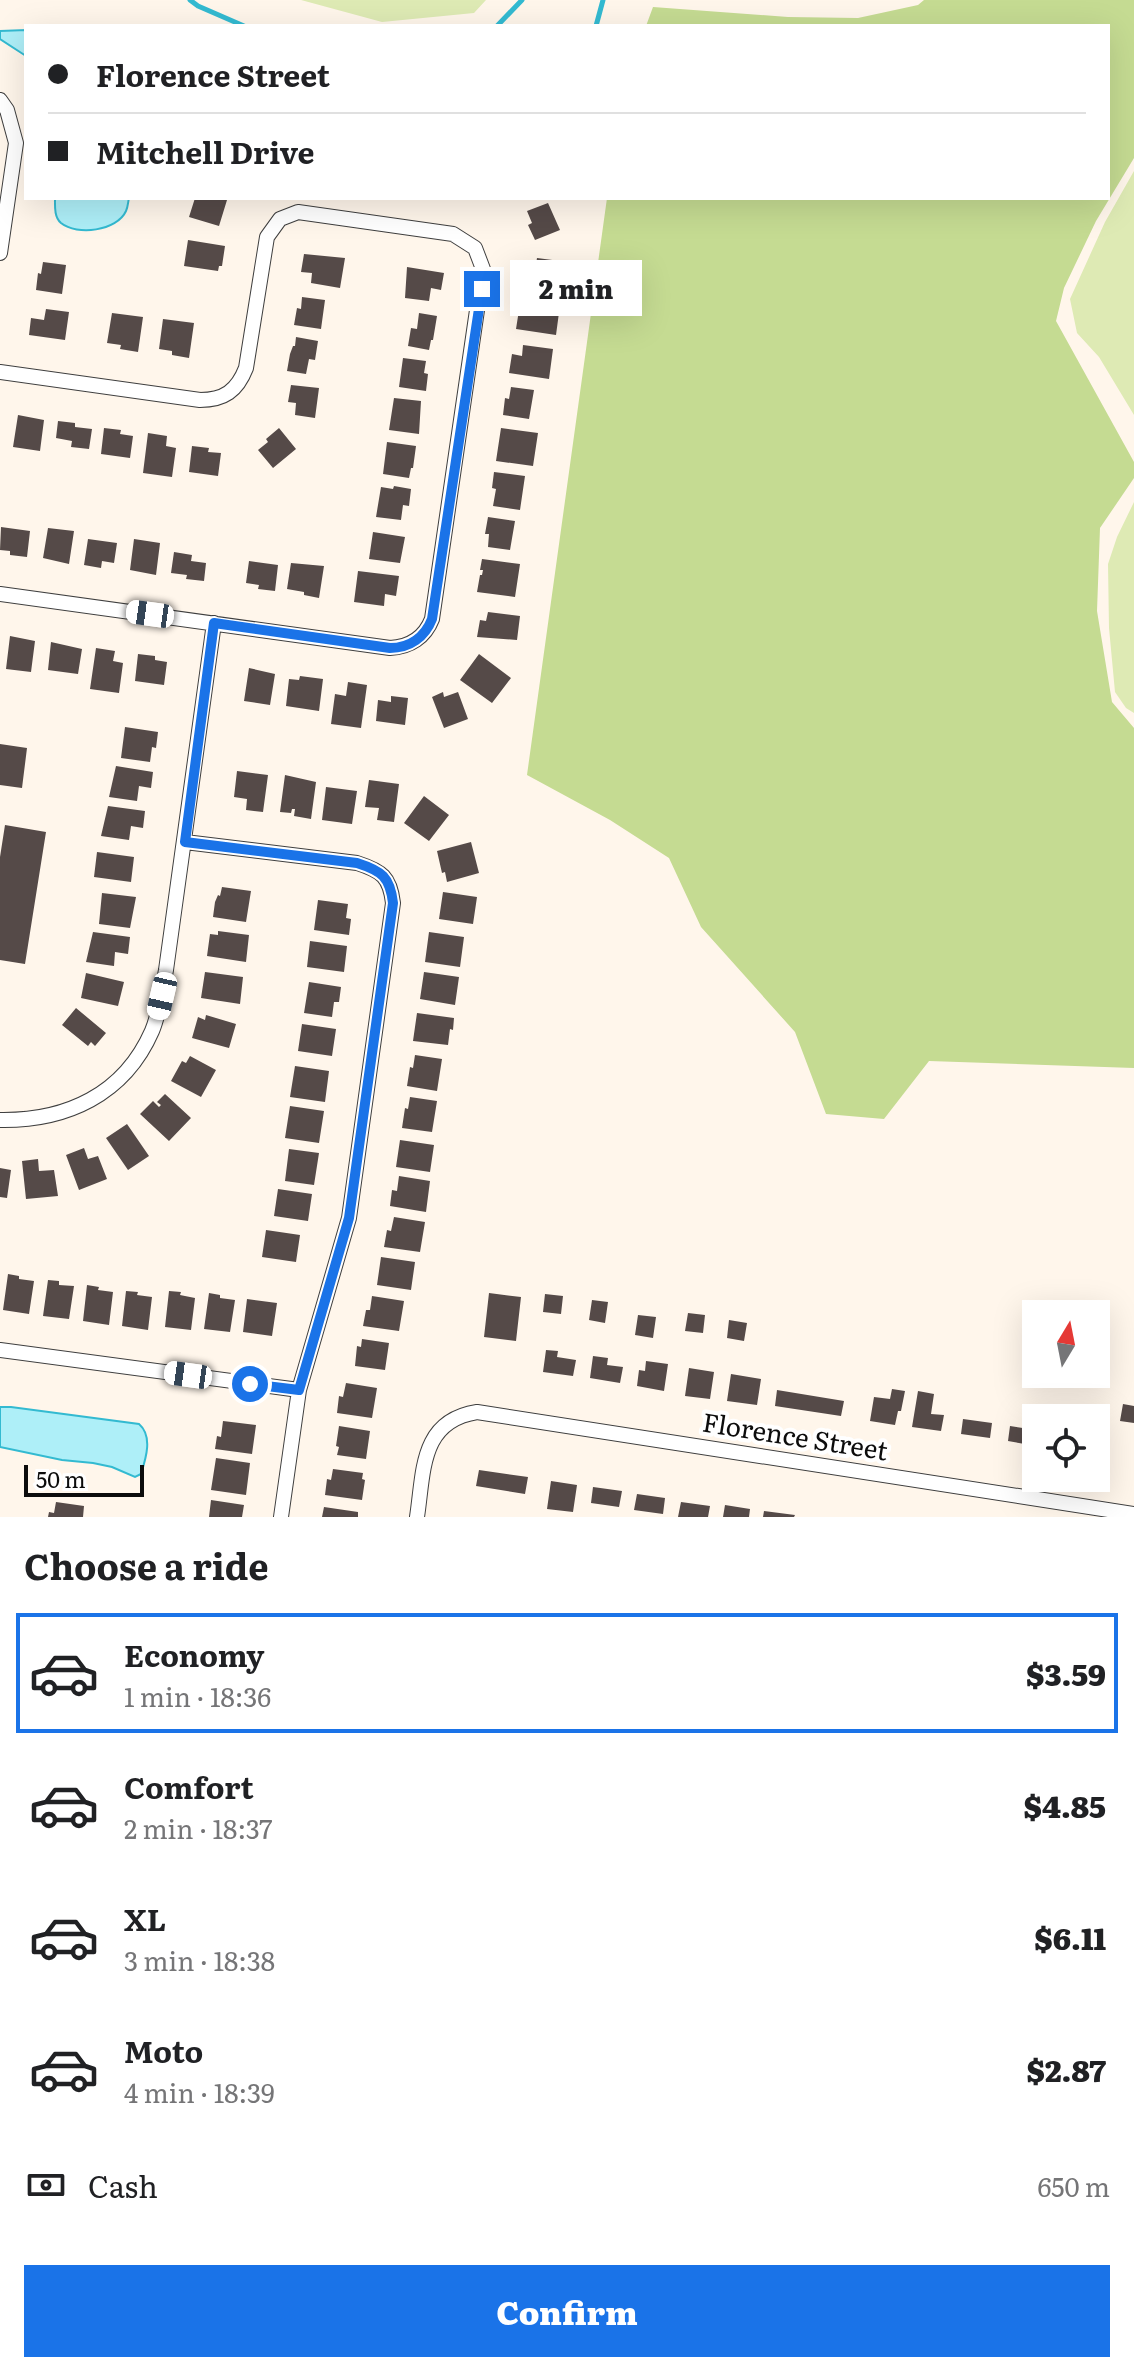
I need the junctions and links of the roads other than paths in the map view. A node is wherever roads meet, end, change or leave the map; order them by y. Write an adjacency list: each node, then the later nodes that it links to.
1 (0, 100): 2 (street)
2 (5, 119): 3 (street)
3 (0, 253)
4 (0, 372): 6 (street)
5 (0, 594): 6 (street)
6 (214, 623): 7 (street)
7 (185, 842): 8 (street); 10 (street)
8 (0, 1120)
9 (0, 1350): 10 (street)
10 (299, 1390): 12 (street)
11 (1134, 1514): 13 (street, Florence Street)
12 (281, 1517)
13 (417, 1517)

